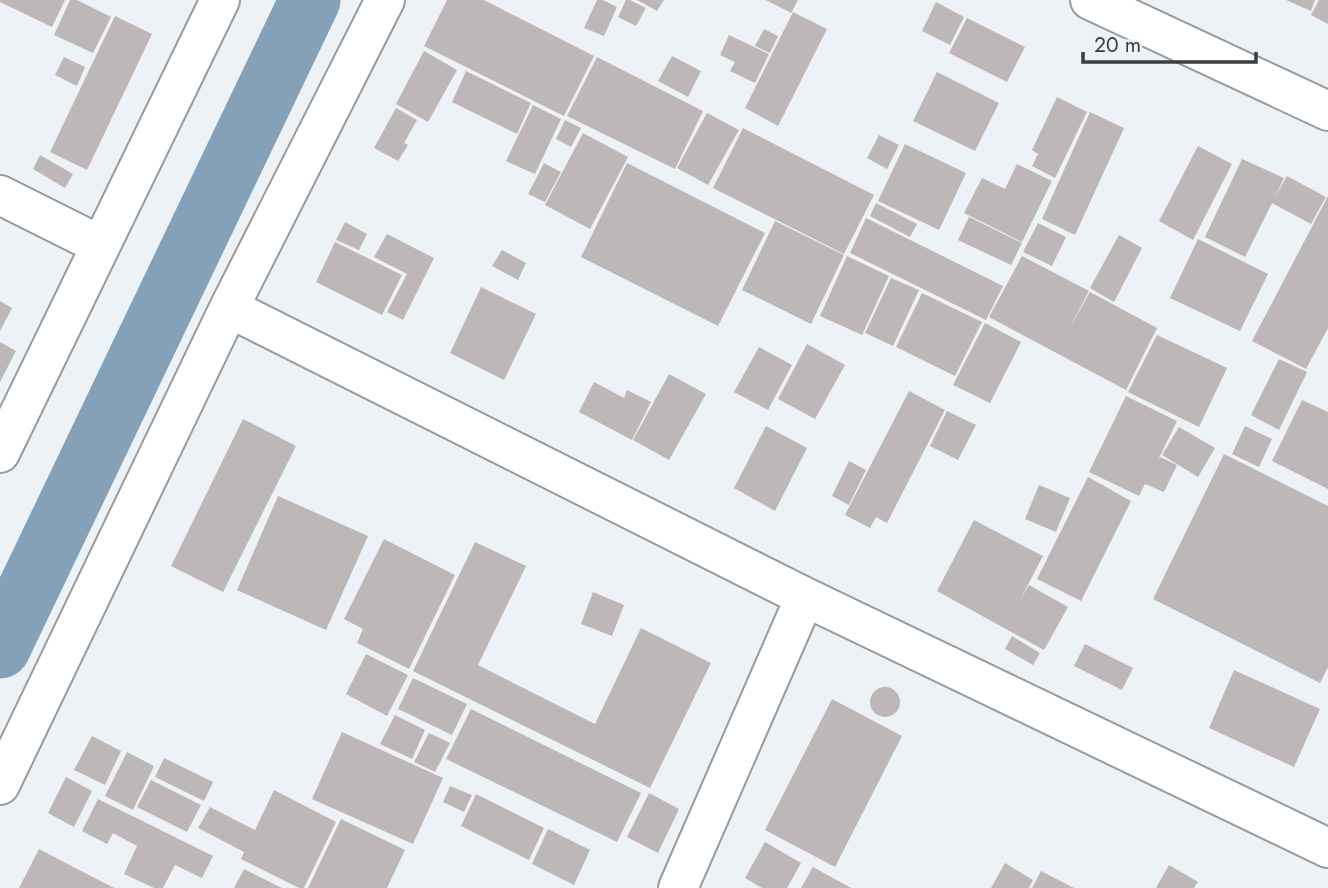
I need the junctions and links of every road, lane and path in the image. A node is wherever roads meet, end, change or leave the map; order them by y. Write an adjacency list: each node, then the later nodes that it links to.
1 (220, 0): 6 (street)
2 (385, 0): 7 (street)
3 (1090, 0): 4 (street)
4 (1328, 111)
5 (0, 195): 6 (street)
6 (100, 245): 8 (street)
7 (229, 308): 9 (street); 10 (street)
8 (0, 453)
9 (806, 597): 11 (street); 12 (street)
10 (0, 785)
11 (1328, 848)
12 (678, 888)

